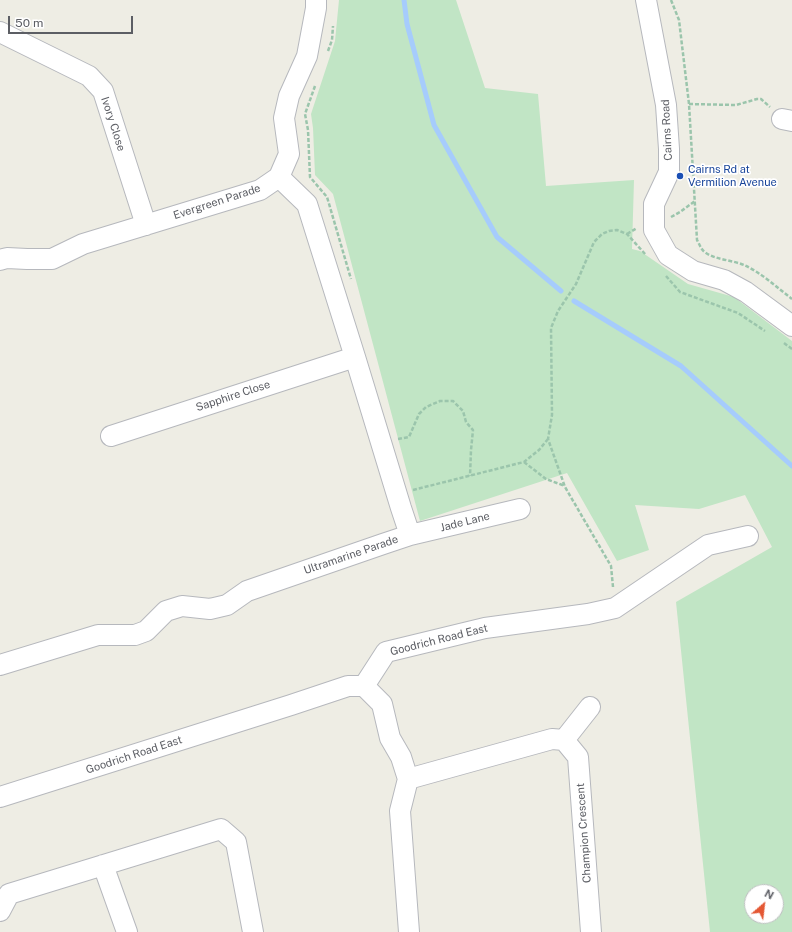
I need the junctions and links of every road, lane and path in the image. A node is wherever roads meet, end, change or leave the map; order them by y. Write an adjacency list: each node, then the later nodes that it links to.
1 (316, 0): 10 (street, Evergreen Parade)
2 (646, 0): 18 (street, Cairns Road)
3 (671, 0): 8 (path)
4 (333, 20): 6 (path)
5 (0, 32): 11 (street, Ivory Close)
6 (326, 55)
7 (316, 84): 15 (path)
8 (689, 104): 9 (path); 16 (path)
9 (787, 120)
10 (278, 177): 11 (street, Evergreen Parade); 20 (street, Ultramarine Parade)
11 (146, 225): 13 (street, Evergreen Parade)
12 (648, 257): 23 (path)
13 (0, 260)
14 (664, 274): 17 (path)
15 (352, 280)
16 (792, 299)
17 (770, 334)
18 (787, 334): 19 (path)
19 (792, 348)
20 (355, 357): 22 (street, Sapphire Close); 27 (street, Ultramarine Parade)
21 (396, 432): 25 (path)
22 (111, 436)
23 (548, 439): 24 (path); 26 (path)
24 (524, 462): 25 (path); 26 (path)
25 (470, 476): 27 (path)
26 (565, 486): 31 (path)
27 (401, 508): 29 (street, Ultramarine Parade)
28 (520, 509): 29 (street, Jade Lane)
29 (410, 535): 32 (street, Ultramarine Parade)
30 (748, 536): 31 (street, Goodrich Road East)
31 (615, 608): 33 (street, Goodrich Road East)
32 (0, 665)
33 (364, 686): 36 (street); 37 (street, Goodrich Road East)
34 (590, 707): 35 (street)
35 (564, 740): 36 (street); 43 (street, Champion Crescent)
36 (408, 779): 42 (street)
37 (0, 797)
38 (103, 865): 39 (street); 40 (street); 41 (street)
39 (0, 911)
40 (127, 932)
41 (253, 932)
42 (409, 932)
43 (591, 932)

